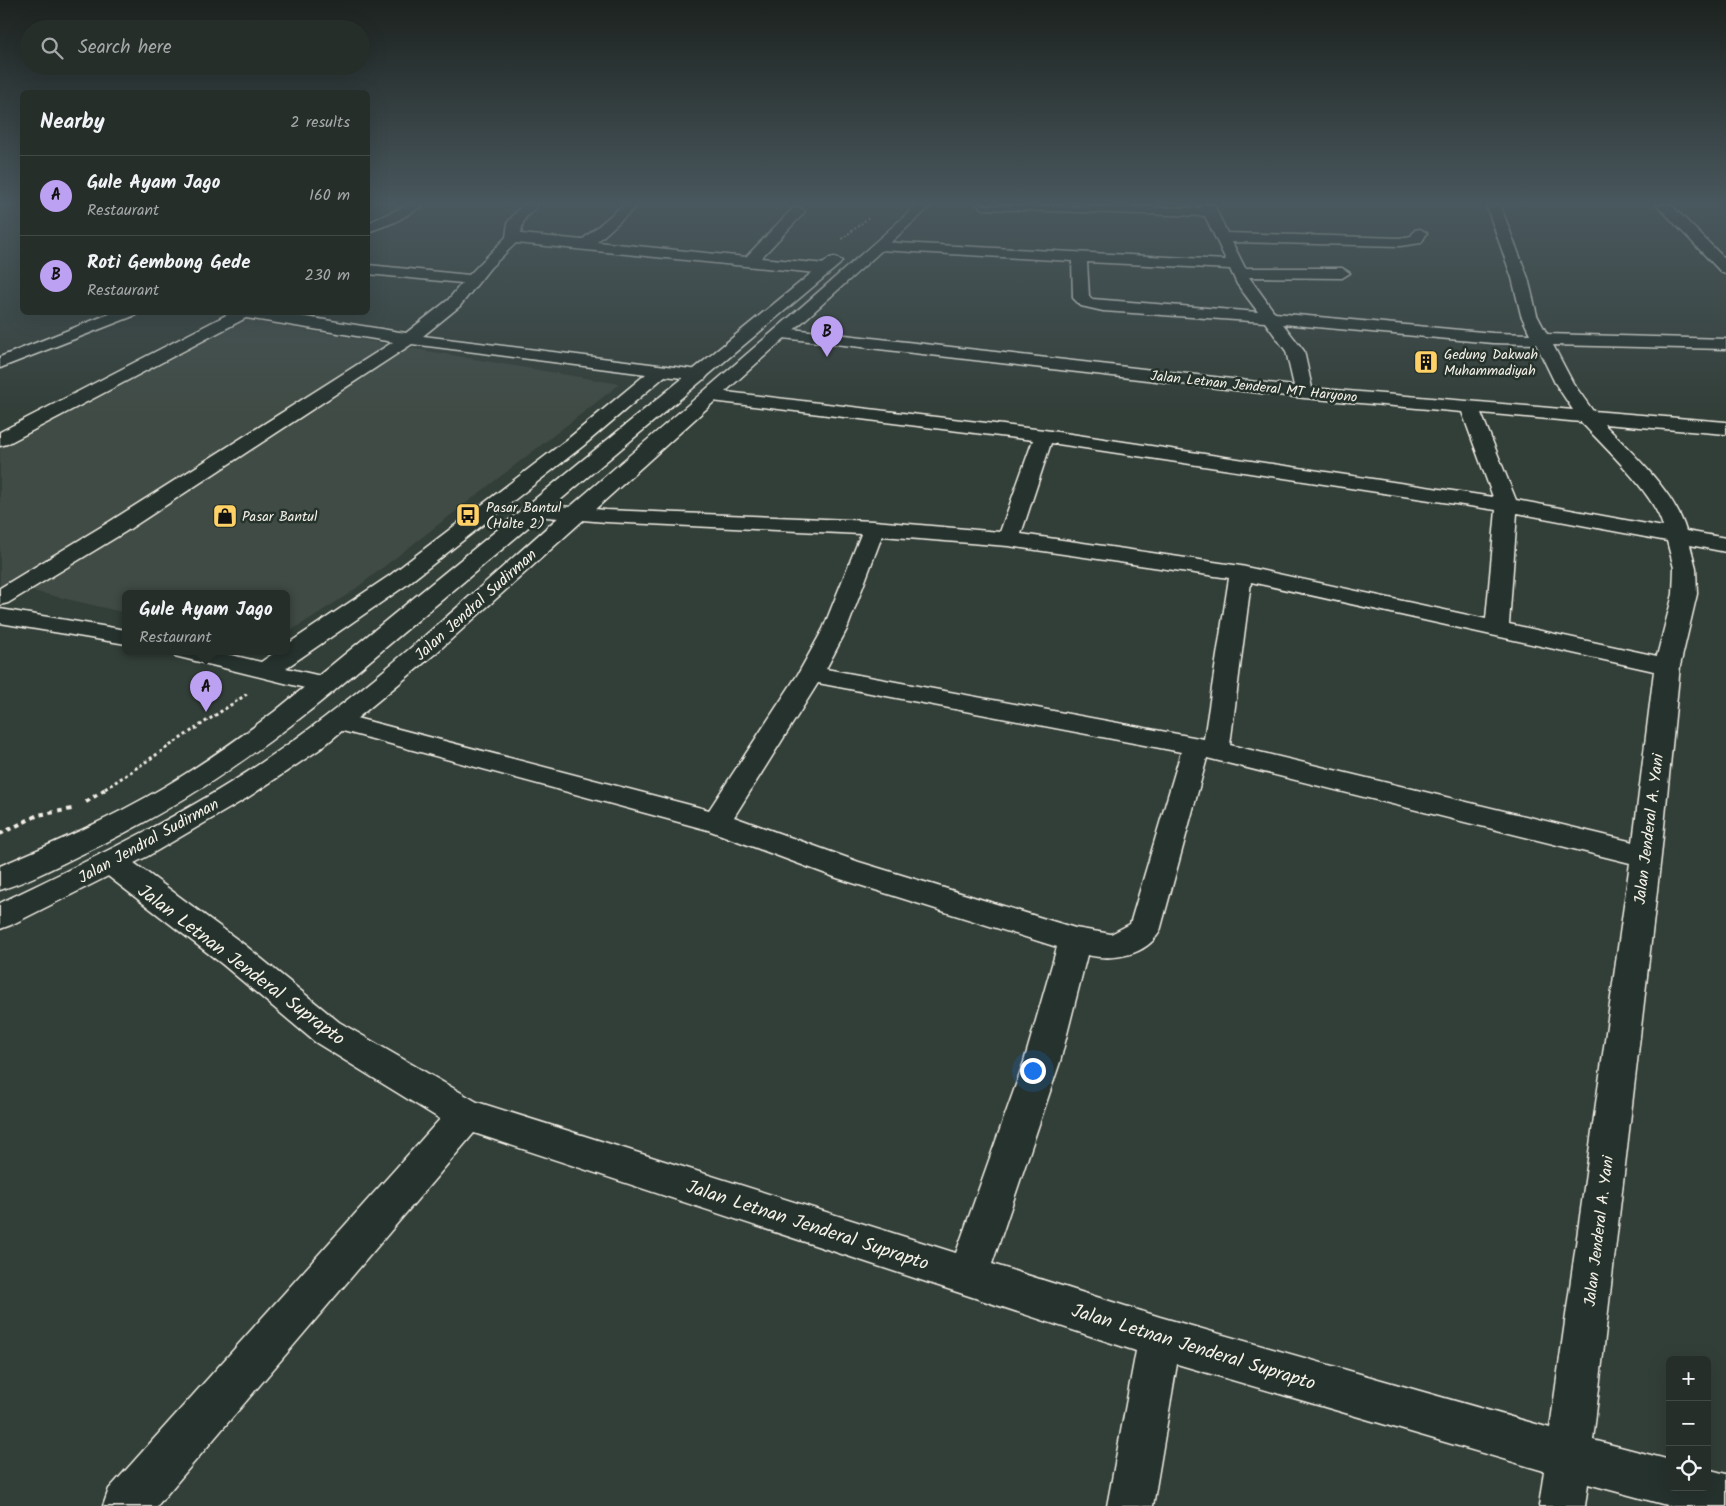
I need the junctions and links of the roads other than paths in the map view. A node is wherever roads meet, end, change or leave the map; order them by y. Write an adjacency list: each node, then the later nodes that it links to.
1 (429, 275): 10 (street)
2 (477, 275): 10 (street)
3 (813, 275): 9 (street)
4 (828, 275): 9 (street, Jalan Jendral Sudirman)
5 (830, 275): 9 (street, Jalan Jendral Sudirman)
6 (1080, 275): 14 (street)
7 (1240, 275): 14 (street)
8 (1519, 275): 17 (street, Jalan Jenderal A. Yani)
9 (825, 278): 15 (street, Jalan Jendral Sudirman); 21 (street, Jalan Jendral Sudirman)
10 (474, 280): 16 (street)
11 (122, 315): 19 (street)
12 (240, 315): 28 (street)
13 (257, 315): 16 (street)
14 (1271, 318): 17 (street); 22 (street)
15 (783, 333): 22 (street, Jalan Letnan Jenderal MT Haryono); 23 (street, Jalan Jendral Sudirman)
16 (409, 339): 20 (street); 37 (street)
17 (1541, 339): 18 (street); 25 (street, Jalan Jenderal A. Yani)
18 (1726, 344)
19 (0, 363)
20 (660, 371): 21 (street); 43 (street)
21 (699, 375): 30 (street, Jalan Jendral Sudirman)
22 (1304, 393): 24 (street, Jalan Letnan Jenderal MT Haryono)
23 (710, 396): 27 (street); 31 (street, Jalan Jendral Sudirman)
24 (1469, 406): 25 (street, Jalan Letnan Jenderal MT Haryono); 29 (street)
25 (1588, 418): 26 (street, Jalan Letnan Jenderal MT Haryono); 33 (street, Jalan Jenderal A. Yani)
26 (1726, 428)
27 (1044, 436): 29 (street); 34 (street)
28 (0, 440)
29 (1507, 506): 33 (street); 39 (street)
30 (535, 510): 31 (street); 45 (street, Jalan Jendral Sudirman)
31 (577, 513): 32 (street); 46 (street, Jalan Jendral Sudirman)
32 (874, 528): 34 (street); 44 (street)
33 (1679, 538): 35 (street); 42 (street, Jalan Jenderal A. Yani)
34 (1008, 539): 36 (street)
35 (1726, 545)
36 (1241, 574): 39 (street); 47 (street)
37 (0, 598)
38 (0, 616): 40 (street)
39 (1497, 627): 42 (street)
40 (122, 637)
41 (200, 655): 43 (street)
42 (1667, 666): 49 (street, Jalan Jenderal A. Yani)
43 (272, 673): 45 (street)
44 (811, 674): 47 (street); 48 (street)
45 (325, 685): 51 (street, Jalan Jendral Sudirman)
46 (337, 721): 48 (street); 50 (street, Jalan Jendral Sudirman)
47 (1206, 748): 49 (street); 53 (street)
48 (716, 822): 53 (street)
49 (1646, 856): 57 (street, Jalan Jenderal A. Yani)
50 (111, 862): 52 (street, Jalan Jendral Sudirman); 54 (street, Jalan Letnan Jenderal Suprapto)
51 (0, 879)
52 (0, 917)
53 (1074, 940): 55 (street)
54 (468, 1115): 55 (street, Jalan Letnan Jenderal Suprapto); 61 (street)
55 (968, 1274): 56 (street, Jalan Letnan Jenderal Suprapto)
56 (1160, 1338): 57 (street, Jalan Letnan Jenderal Suprapto); 62 (street)
57 (1569, 1456): 58 (street, Jalan Letnan Jenderal Suprapto); 63 (street, Jalan Jenderal A. Yani)
58 (1666, 1482)
59 (1703, 1491): 60 (street)
60 (1726, 1497)
61 (126, 1506)
62 (1130, 1506)
63 (1562, 1506)

